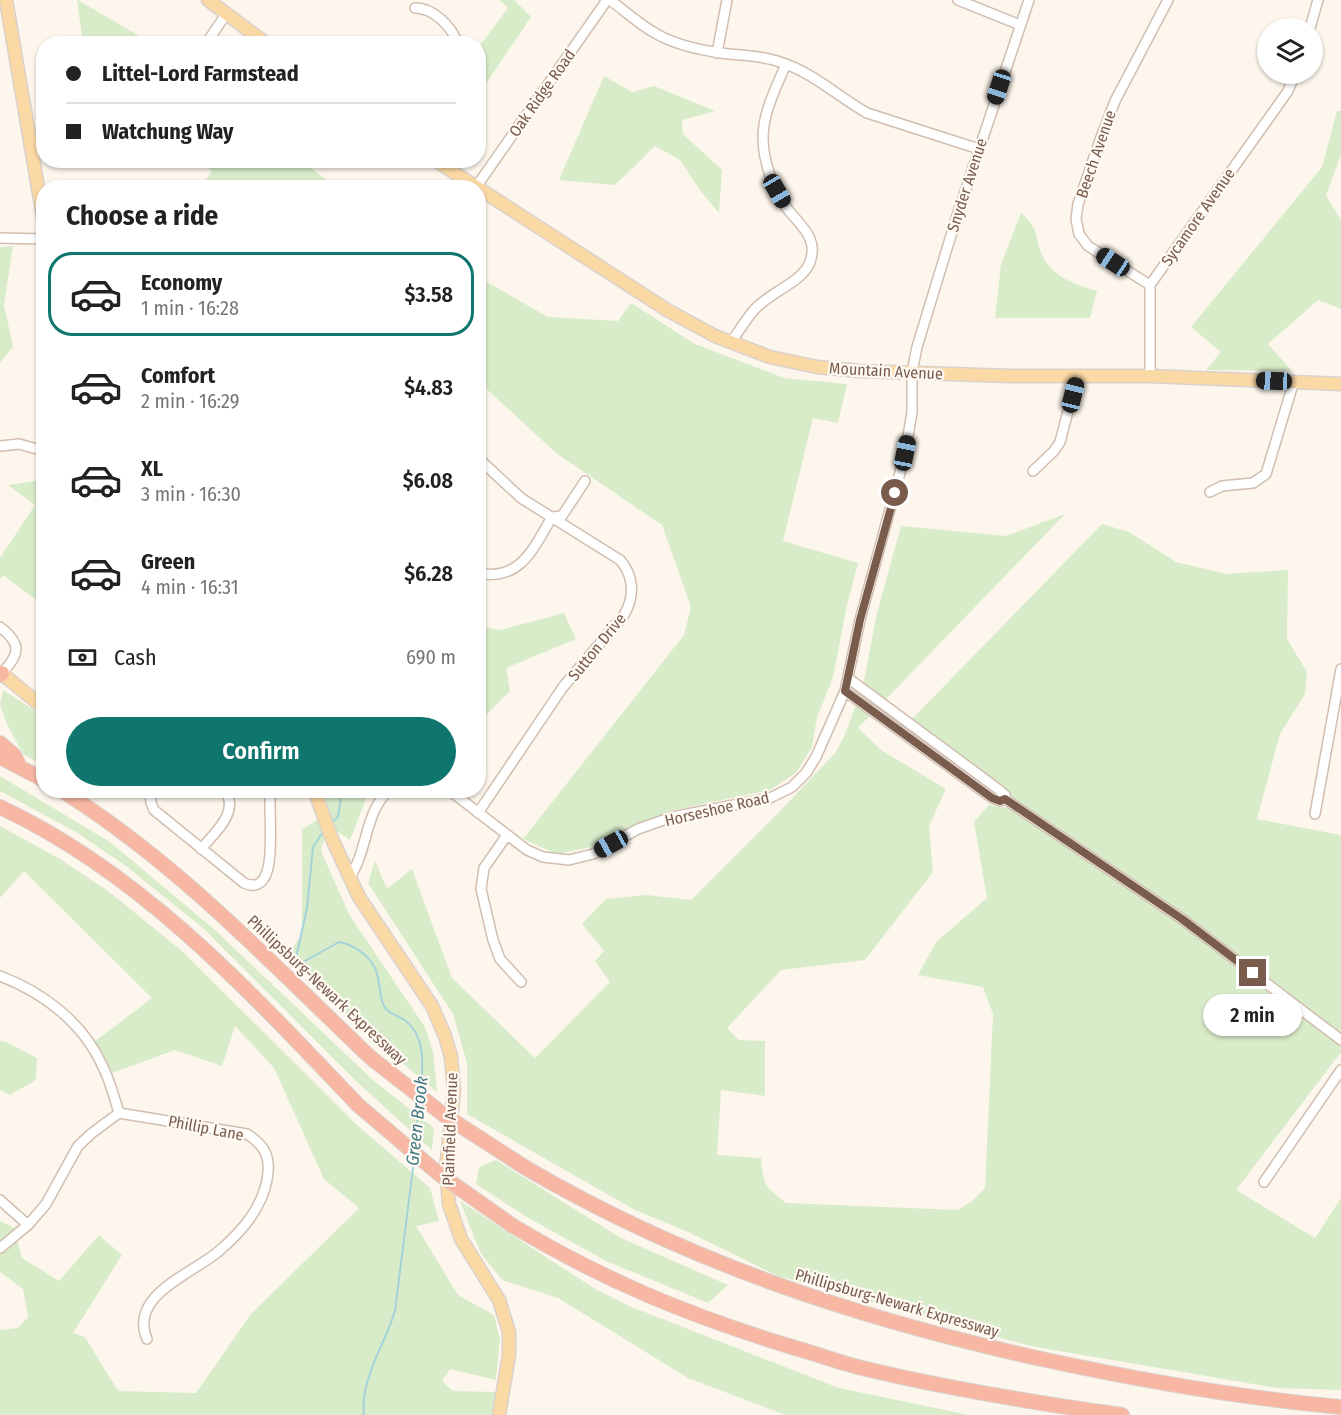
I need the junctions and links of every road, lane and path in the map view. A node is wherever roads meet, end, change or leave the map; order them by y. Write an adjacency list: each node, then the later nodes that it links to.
1 (6, 0): 21 (main road)
2 (208, 0): 10 (main road)
3 (609, 0): 16 (street); 23 (street, Oak Ridge Road)
4 (727, 0): 16 (street)
5 (958, 0): 12 (street)
6 (1029, 0): 12 (street, Snyder Avenue)
7 (1168, 0): 27 (street, Beech Avenue)
8 (1318, 0): 11 (street)
9 (415, 8): 15 (street)
10 (226, 14): 13 (street); 14 (main road)
11 (1313, 18)
12 (1020, 25): 19 (street, Snyder Avenue)
13 (211, 36)
14 (256, 36)
15 (454, 36)
16 (717, 52): 17 (street)
17 (786, 64): 19 (street); 28 (street)
18 (1291, 84): 27 (street, Sycamore Avenue)
19 (979, 149): 29 (street, Snyder Avenue)
20 (447, 168): 22 (main road, Mountain Avenue)
21 (38, 180)
22 (466, 180)
23 (482, 180)
24 (486, 193): 28 (main road, Mountain Avenue)
25 (0, 237): 26 (street)
26 (36, 239)
27 (1150, 285): 30 (street)
28 (730, 342): 29 (main road, Mountain Avenue)
29 (912, 372): 31 (main road, Mountain Avenue); 45 (street, Horseshoe Road)
30 (1150, 376): 31 (main road, Mountain Avenue); 32 (main road, Mountain Avenue)
31 (1077, 377): 37 (street)
32 (1294, 381): 33 (main road, Mountain Avenue); 39 (street)
33 (1341, 384)
34 (0, 446): 35 (street)
35 (36, 449)
36 (486, 465): 40 (street, Sutton Drive)
37 (1033, 471)
38 (585, 481): 40 (street)
39 (1210, 492)
40 (552, 517): 41 (street); 61 (street, Sutton Drive)
41 (486, 574)
42 (0, 627): 44 (street)
43 (1341, 669): 62 (street)
44 (1, 673): 47 (main road)
45 (848, 678): 46 (street, Horseshoe Road); 59 (street)
46 (845, 691): 59 (street); 63 (street, Horseshoe Road)
47 (36, 701)
48 (0, 743): 50 (highway)
49 (0, 757): 50 (highway)
50 (20, 767): 51 (highway)
51 (36, 776)
52 (73, 798): 76 (highway, Phillipsburg-Newark Expressway, bridge)
53 (151, 798): 64 (street)
54 (229, 798): 64 (street)
55 (271, 798): 64 (street)
56 (317, 798): 65 (main road, Plainfield Avenue)
57 (382, 798): 65 (street)
58 (459, 798): 61 (street, Horseshoe Road)
59 (1005, 799): 68 (street)
60 (0, 807): 78 (highway, bridge)
61 (478, 813): 63 (street, Horseshoe Road)
62 (1315, 814)
63 (507, 835): 67 (street)
64 (201, 849)
65 (349, 878): 77 (main road, Plainfield Avenue)
66 (0, 976): 70 (street)
67 (521, 982)
68 (1341, 1040)
69 (1341, 1070): 71 (street)
70 (119, 1113): 73 (street); 75 (street, Phillip Lane)
71 (1264, 1182)
72 (0, 1200): 73 (street)
73 (28, 1225): 74 (street)
74 (0, 1248)
75 (147, 1339)
76 (1341, 1407)
77 (499, 1415)
78 (1122, 1415)

